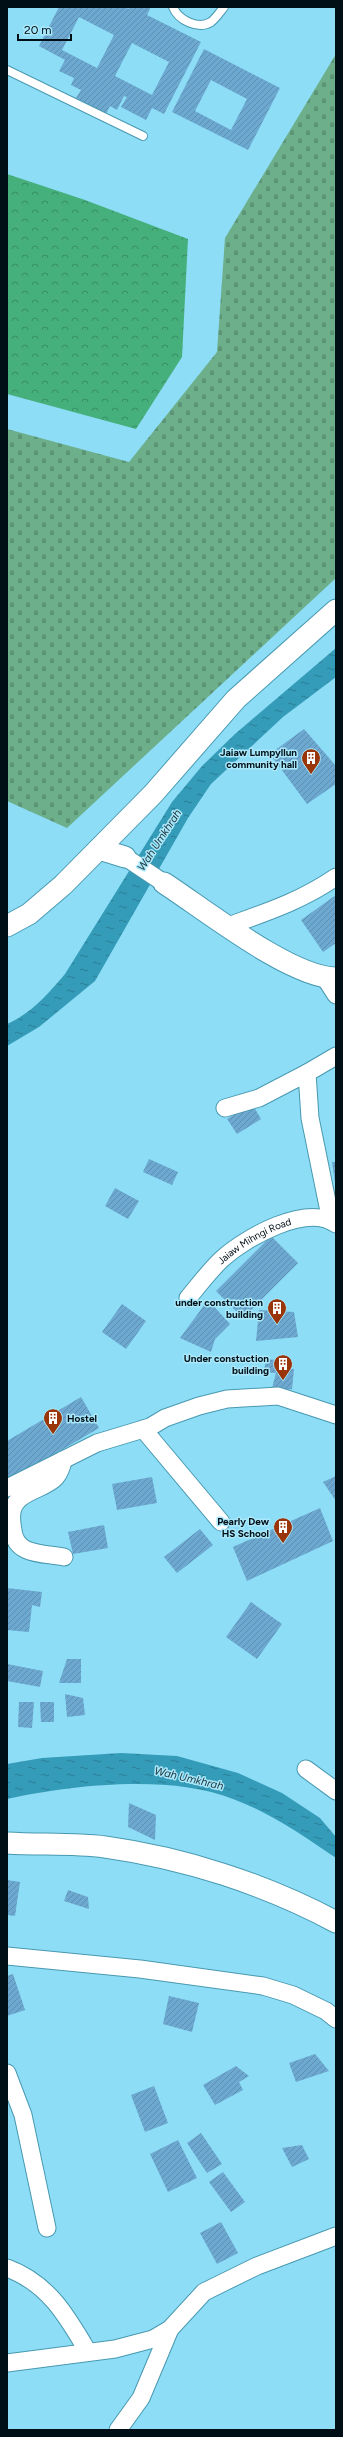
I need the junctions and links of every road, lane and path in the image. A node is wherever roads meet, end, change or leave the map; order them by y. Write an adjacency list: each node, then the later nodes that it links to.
1 (172, 7): 2 (lane)
2 (224, 7)
3 (7, 70): 4 (lane)
4 (143, 136)
5 (336, 610): 6 (street)
6 (99, 849): 7 (street); 10 (street)
7 (125, 857): 9 (street)
8 (336, 876): 11 (street)
9 (164, 883): 11 (street)
10 (7, 926)
11 (228, 926): 12 (street)
12 (332, 983)
13 (336, 1056): 14 (street)
14 (307, 1073): 15 (street); 16 (street)
15 (225, 1108)
16 (334, 1223): 17 (street, Jaiaw Mihngi Road)
17 (188, 1298)
18 (336, 1414): 19 (street)
19 (143, 1429): 20 (street); 22 (street)
20 (63, 1460): 21 (street); 23 (street)
21 (7, 1488)
22 (221, 1522)
23 (64, 1557)
24 (306, 1769): 25 (street)
25 (336, 1791)
26 (7, 1843): 27 (street)
27 (336, 1922)
28 (7, 1956): 29 (street)
29 (336, 2020)
30 (7, 2073): 31 (street)
31 (47, 2228)
32 (336, 2236): 34 (street)
33 (7, 2268): 35 (street)
34 (170, 2329): 35 (street); 37 (street)
35 (88, 2352): 36 (street)
36 (7, 2363)
37 (118, 2430)

